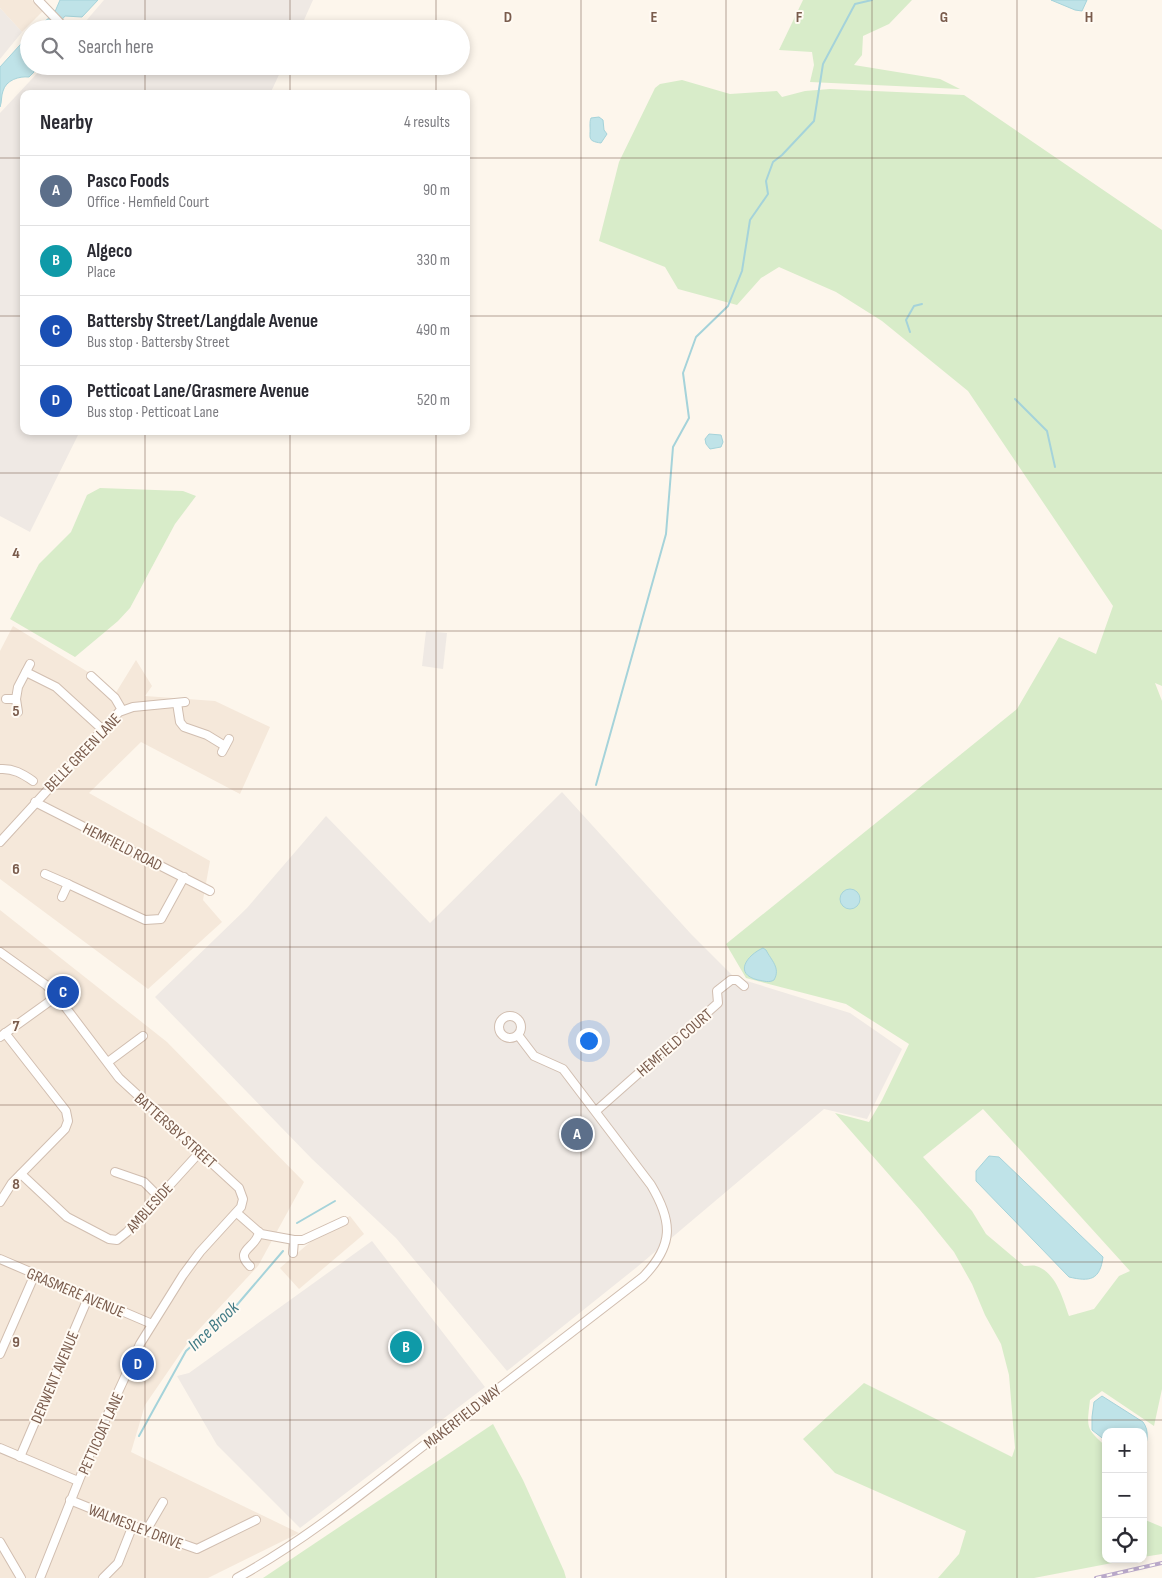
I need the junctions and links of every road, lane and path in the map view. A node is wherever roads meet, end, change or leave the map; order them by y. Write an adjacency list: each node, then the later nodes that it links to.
1 (38, 0): 2 (street)
2 (56, 20)
3 (91, 676): 6 (street)
4 (6, 699): 5 (street)
5 (16, 699): 7 (street); 8 (street)
6 (122, 710): 8 (street, BELLE GREEN LANE); 9 (street, BELLE GREEN LANE)
7 (18, 712)
8 (102, 729): 12 (street, BELLE GREEN LANE)
9 (226, 746)
10 (0, 769): 11 (street)
11 (33, 781)
12 (35, 802): 13 (street, BELLE GREEN LANE); 15 (street, HEMFIELD ROAD)
13 (0, 842)
14 (45, 874): 16 (street)
15 (184, 877): 16 (street); 17 (street, HEMFIELD ROAD)
16 (68, 884): 18 (street)
17 (210, 890)
18 (62, 897)
19 (0, 952): 21 (street, BATTERSBY STREET)
20 (744, 986): 26 (street, HEMFIELD COURT)
21 (56, 996): 22 (street); 25 (street, BATTERSBY STREET)
22 (3, 1035): 29 (street)
23 (518, 1035): 26 (street)
24 (143, 1036): 25 (street)
25 (108, 1062): 27 (street, BATTERSBY STREET)
26 (596, 1111): 56 (street, MAKERFIELD WAY)
27 (200, 1152): 30 (street, AMBLESIDE); 32 (street, BATTERSBY STREET)
28 (115, 1172): 30 (street)
29 (21, 1174): 30 (street, AMBLESIDE); 31 (street)
30 (158, 1196)
31 (1, 1197)
32 (243, 1199): 33 (street, PETTICOAT LANE)
33 (237, 1213): 35 (street); 42 (street, PETTICOAT LANE)
34 (344, 1221): 36 (street)
35 (259, 1232): 36 (street); 39 (street)
36 (294, 1240): 37 (street)
37 (293, 1253)
38 (0, 1259): 40 (street, GRASMERE AVENUE)
39 (250, 1266)
40 (35, 1274): 41 (street, GRASMERE AVENUE); 43 (street)
41 (88, 1298): 42 (street, GRASMERE AVENUE); 45 (street, DERWENT AVENUE)
42 (152, 1324): 46 (street, PETTICOAT LANE)
43 (0, 1354)
44 (0, 1448): 45 (street)
45 (20, 1457): 46 (street)
46 (78, 1481): 47 (street, PETTICOAT LANE)
47 (70, 1500): 50 (street, WALMESLEY DRIVE); 54 (street, PETTICOAT LANE)
48 (163, 1502): 51 (street)
49 (256, 1520): 51 (street, WALMESLEY DRIVE)
50 (133, 1525): 51 (street, WALMESLEY DRIVE); 55 (street)
51 (146, 1531)
52 (0, 1542): 53 (street)
53 (21, 1578)
54 (40, 1578)
55 (103, 1578)
56 (237, 1578)

